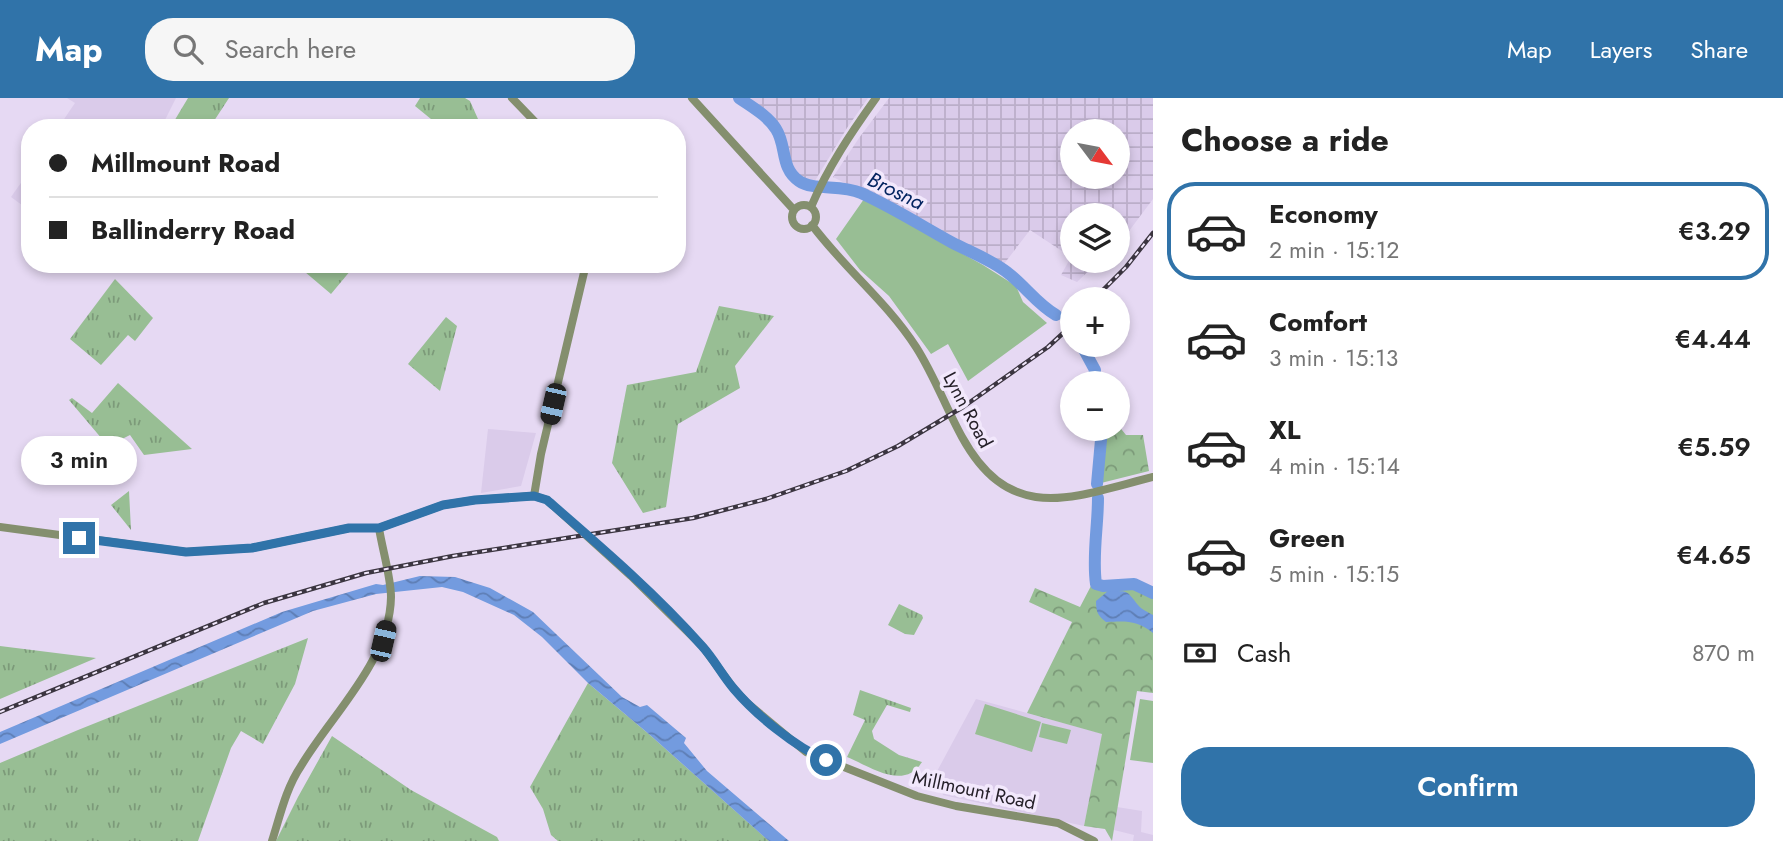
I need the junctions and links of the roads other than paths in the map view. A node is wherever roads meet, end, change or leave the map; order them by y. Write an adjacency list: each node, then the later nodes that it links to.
1 (512, 98): 4 (street)
2 (692, 98): 6 (street)
3 (876, 98): 5 (street)
4 (532, 119)
5 (811, 208): 6 (street); 7 (street)
6 (794, 210): 7 (street)
7 (812, 225): 9 (street, Lynn Road)
8 (584, 273): 10 (street)
9 (1153, 477)
10 (534, 496): 12 (street); 14 (street, Millmount Road)
11 (0, 527): 12 (street)
12 (379, 528): 13 (street)
13 (272, 841)
14 (1094, 841)

